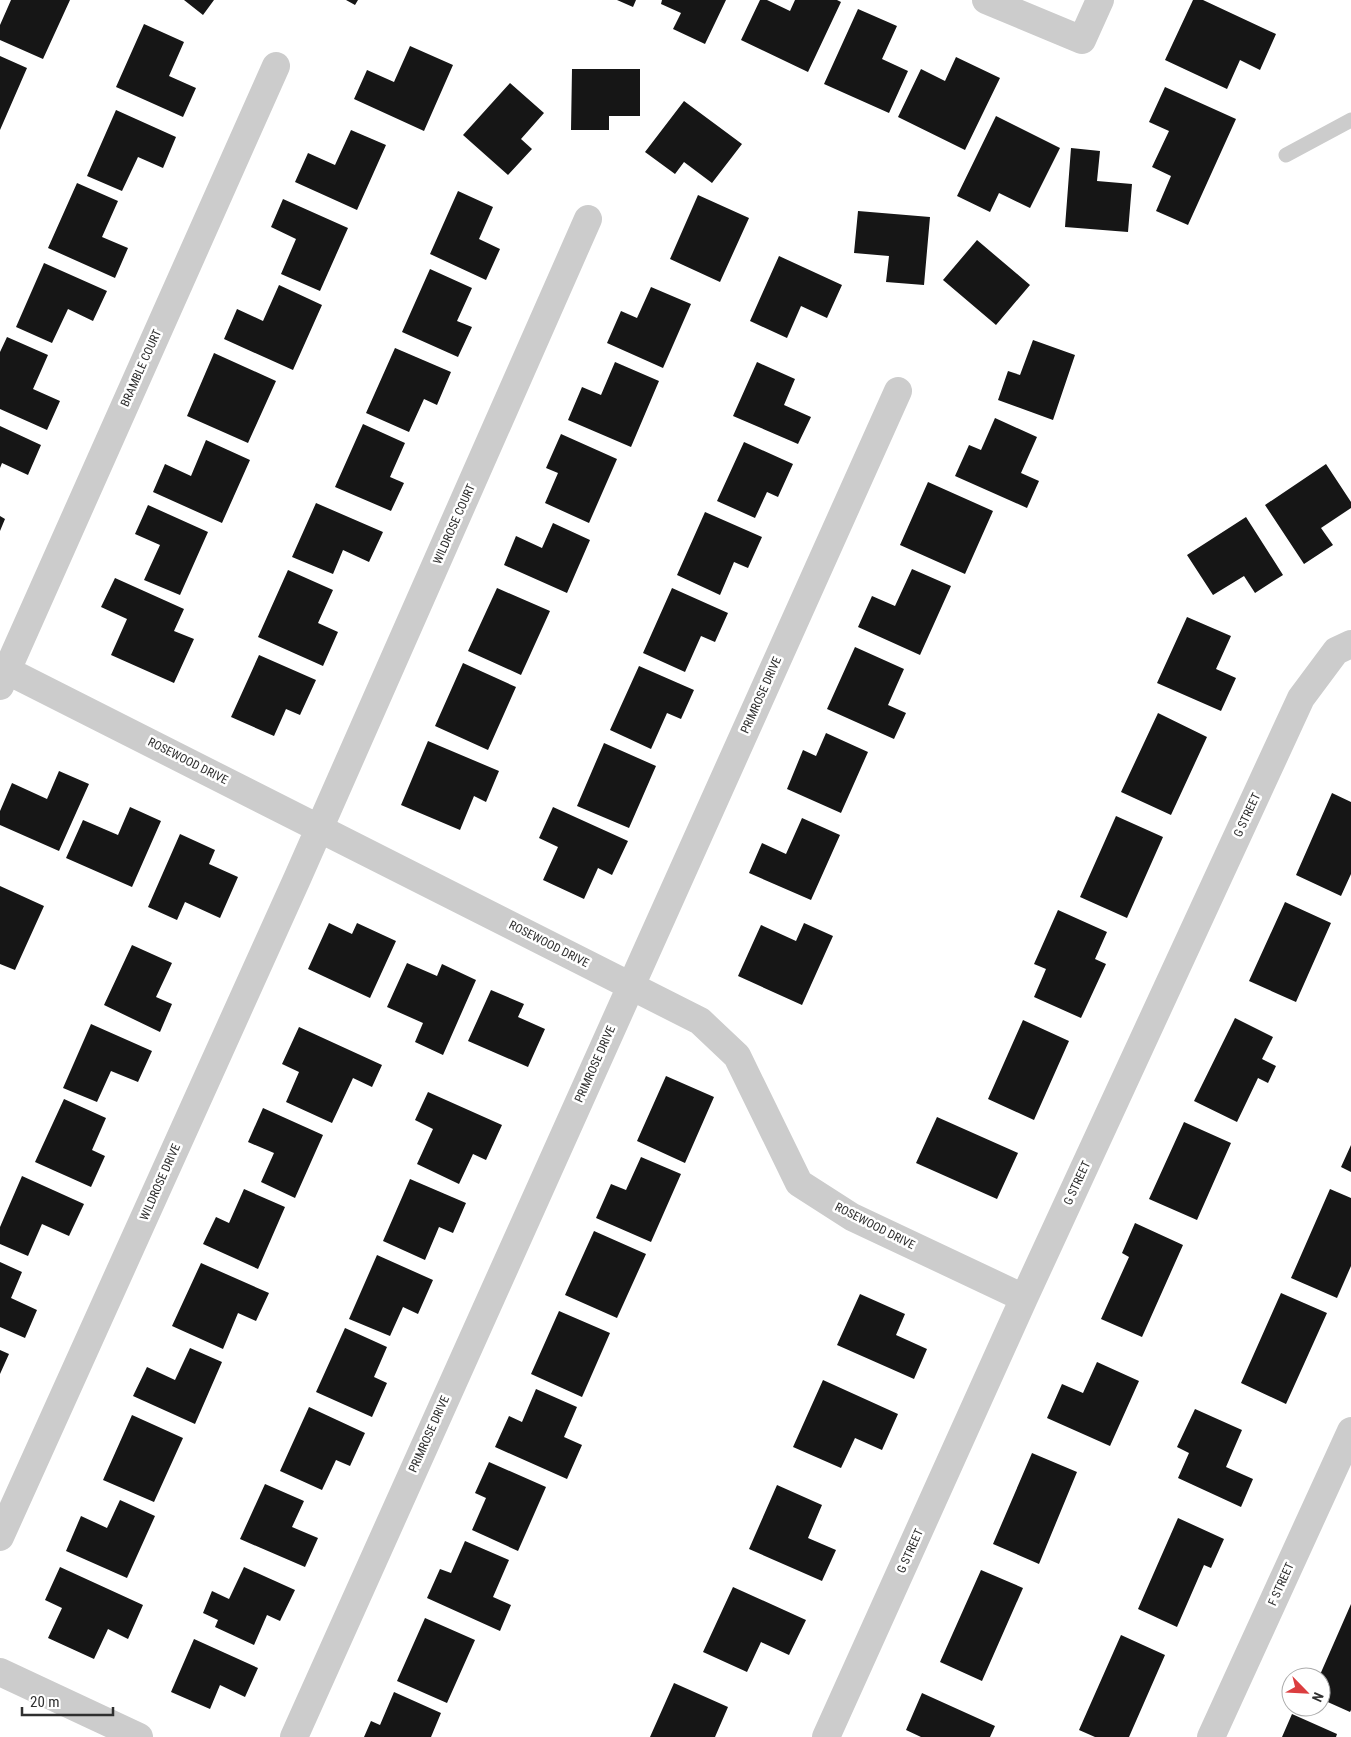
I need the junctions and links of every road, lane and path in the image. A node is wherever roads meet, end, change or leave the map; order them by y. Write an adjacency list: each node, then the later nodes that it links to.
1 (986, 0): 2 (street)
2 (1100, 0)
3 (276, 66): 9 (street, BRAMBLE COURT)
4 (1351, 120): 5 (lane)
5 (1286, 155)
6 (588, 219): 10 (street, WILDROSE COURT)
7 (898, 391): 11 (street, PRIMROSE DRIVE)
8 (1351, 644): 12 (street, G STREET)
9 (2, 675): 10 (street, ROSEWOOD DRIVE)
10 (319, 828): 11 (street, ROSEWOOD DRIVE); 14 (street, WILDROSE DRIVE)
11 (630, 985): 12 (street, ROSEWOOD DRIVE); 17 (street, PRIMROSE DRIVE)
12 (1024, 1298): 18 (street, G STREET)
13 (1351, 1431): 19 (street, F STREET)
14 (0, 1537)
15 (0, 1672): 16 (street)
16 (139, 1737)
17 (294, 1737)
18 (826, 1737)
19 (1211, 1737)

